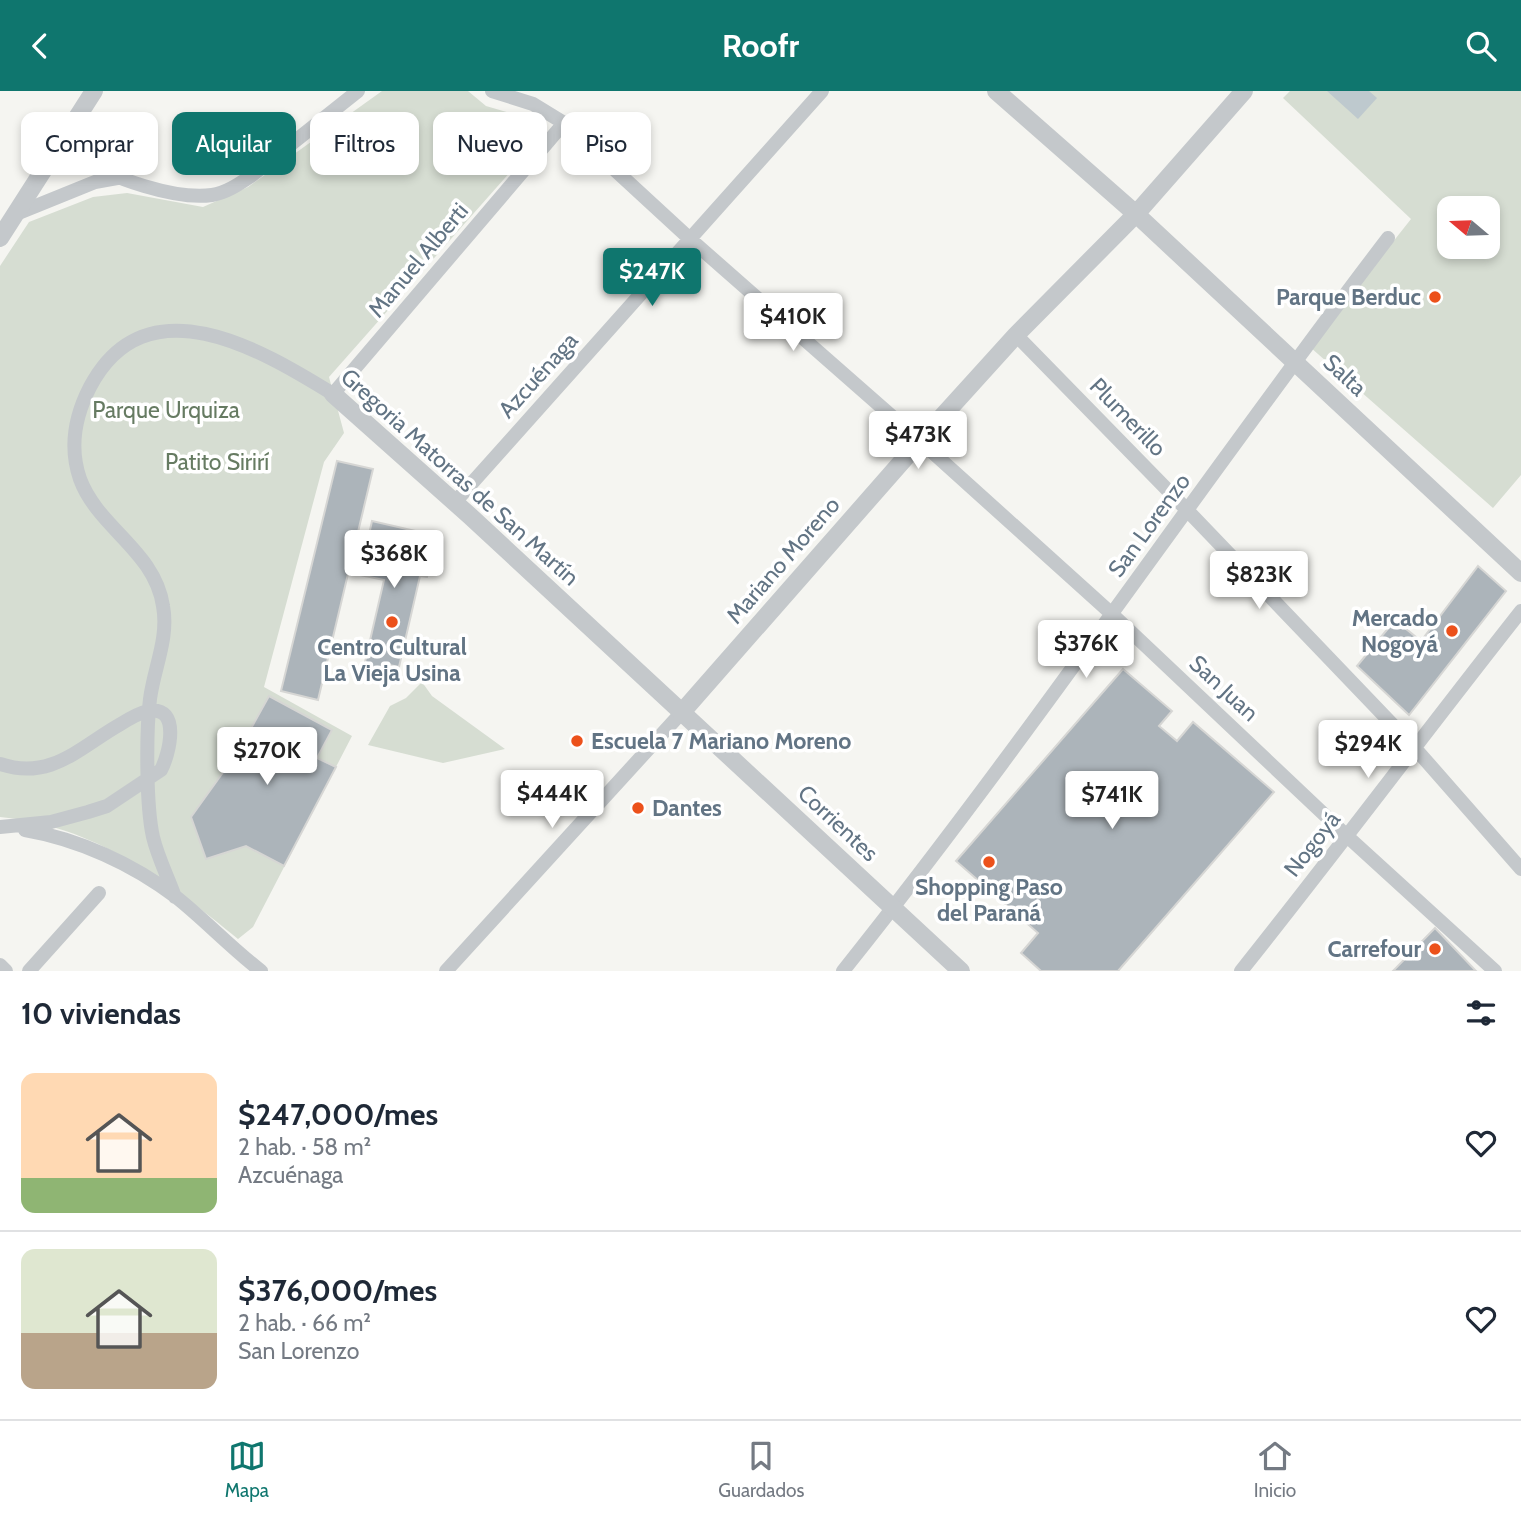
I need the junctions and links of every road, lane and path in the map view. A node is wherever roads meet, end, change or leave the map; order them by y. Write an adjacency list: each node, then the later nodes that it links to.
1 (94, 91): 7 (street)
2 (358, 91): 13 (street)
3 (492, 91): 8 (street, San Juan)
4 (822, 91): 18 (street, Azcuénaga)
5 (996, 91): 15 (street, Salta)
6 (1244, 91): 15 (street, Mariano Moreno)
7 (81, 112)
8 (561, 121)
9 (561, 127): 21 (street, Manuel Alberti)
10 (41, 175): 14 (street)
11 (114, 175): 13 (street)
12 (620, 175): 18 (street, San Juan)
13 (117, 177): 14 (street)
14 (16, 214): 16 (street)
15 (1136, 214): 19 (street, Mariano Moreno); 20 (street, Salta)
16 (0, 238)
17 (1388, 238): 20 (street, San Lorenzo)
18 (690, 239): 22 (street, San Juan); 23 (street, Azcuénaga)
19 (1016, 335): 22 (street, Mariano Moreno); 24 (street, Plumerillo)
20 (1294, 361): 24 (street, San Lorenzo); 25 (street, Salta)
21 (333, 394): 23 (street, Gregoria Matorras de San Martín); 28 (street, Gregoria Matorras de San Martín)
22 (920, 441): 27 (street, San Juan); 29 (street, Mariano Moreno)
23 (455, 502): 29 (street, Gregoria Matorras de San Martín)
24 (1188, 511): 27 (street, San Lorenzo); 30 (street, Plumerillo)
25 (1521, 573)
26 (1521, 611): 30 (street, Nogoyá)
27 (1113, 615): 34 (street, San Juan); 38 (street, San Lorenzo)
28 (149, 711): 31 (street); 32 (street, Gregoria Matorras de San Martín); 32 (street)
29 (682, 711): 38 (street, Corrientes); 43 (street, Mariano Moreno)
30 (1414, 747): 34 (street, Nogoyá); 35 (street, Plumerillo)
31 (0, 764)
32 (149, 779): 33 (street); 37 (street, Gregoria Matorras de San Martín)
33 (5, 827): 37 (street)
34 (1348, 837): 46 (street, Nogoyá); 47 (street, San Juan)
35 (1521, 869)
36 (99, 894): 41 (street)
37 (175, 897): 42 (street)
38 (893, 908): 44 (street, San Lorenzo); 45 (street, Corrientes)
39 (0, 965): 40 (street)
40 (6, 971)
41 (29, 971)
42 (261, 971)
43 (446, 971)
44 (843, 971)
45 (961, 971)
46 (1241, 971)
47 (1495, 971)

